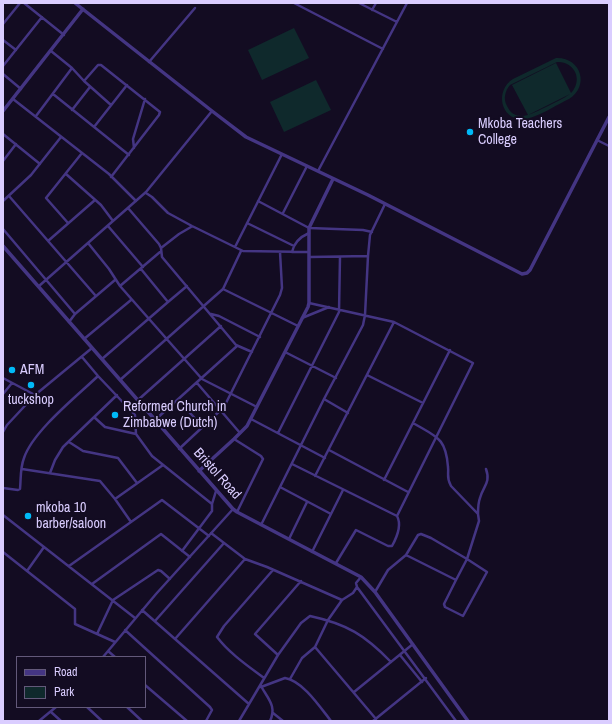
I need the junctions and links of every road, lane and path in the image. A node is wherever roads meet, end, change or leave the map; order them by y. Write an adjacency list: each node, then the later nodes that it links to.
1 (20, 3): 13 (street)
2 (24, 3): 11 (street)
3 (75, 3): 9 (street)
4 (294, 3): 16 (street)
5 (359, 3): 10 (street)
6 (376, 3): 10 (street)
7 (407, 3): 12 (street)
8 (195, 8): 19 (street)
9 (83, 9): 14 (street); 19 (street)
10 (372, 10): 12 (street)
11 (42, 18): 14 (street); 17 (street)
12 (397, 22): 16 (street)
13 (3, 24)
14 (64, 35): 18 (street)
15 (3, 40): 17 (street)
16 (383, 49): 49 (street)
17 (16, 50): 20 (street)
18 (51, 51): 21 (street); 26 (street)
19 (149, 62): 33 (street)
20 (3, 66)
21 (72, 68): 23 (street); 27 (street)
22 (3, 74): 26 (street)
23 (84, 81): 24 (street); 25 (street)
24 (127, 84): 29 (street); 30 (street)
25 (90, 87): 30 (street); 32 (street)
26 (21, 89): 28 (street)
27 (53, 94): 32 (street); 34 (street)
28 (13, 99): 31 (street); 34 (street)
29 (145, 99): 42 (street); 42 (street)
30 (111, 105): 36 (street)
31 (4, 110)
32 (72, 110): 36 (street)
33 (212, 111): 44 (street); 53 (street)
34 (36, 116): 38 (street)
35 (609, 117): 39 (street)
36 (94, 127): 45 (street)
37 (3, 134): 40 (street)
38 (61, 137): 43 (street); 47 (street)
39 (597, 140): 41 (street); 59 (street)
40 (16, 144): 46 (street); 47 (street)
41 (609, 146)
42 (134, 148): 45 (street)
43 (82, 153): 50 (street); 51 (street)
44 (282, 154): 48 (street); 58 (street)
45 (129, 155): 51 (street)
46 (3, 161)
47 (40, 164): 54 (street)
48 (307, 166): 49 (street); 61 (street)
49 (318, 172): 52 (street)
50 (66, 174): 55 (street); 63 (street)
51 (112, 176): 57 (street)
52 (333, 179): 59 (street); 67 (street)
53 (146, 193): 57 (street); 66 (street)
54 (9, 196): 56 (street); 71 (street)
55 (95, 200): 62 (street); 63 (street)
56 (3, 201)
57 (136, 201): 60 (street)
58 (258, 201): 61 (street); 64 (street)
59 (385, 204): 69 (street)
60 (128, 208): 62 (street); 76 (street)
61 (283, 213): 67 (street)
62 (113, 221): 65 (street)
63 (68, 223): 71 (street)
64 (247, 223): 74 (street); 75 (street)
65 (108, 226): 72 (street); 86 (street)
66 (192, 226): 75 (street); 76 (street)
67 (310, 228): 69 (street); 70 (street)
68 (3, 229): 87 (street)
69 (372, 232): 82 (street)
70 (309, 233): 74 (street); 81 (street)
71 (48, 241): 85 (street)
72 (88, 243): 85 (street); 88 (street)
73 (3, 246): 89 (street, Bristol Road)
74 (294, 246): 80 (street)
75 (235, 247): 77 (street)
76 (161, 248): 78 (street)
77 (241, 251): 79 (street); 92 (street)
78 (161, 252): 86 (street); 91 (street)
79 (280, 252): 80 (street); 102 (street)
80 (292, 252): 81 (street)
81 (309, 252): 83 (street)
82 (368, 256): 84 (street); 103 (street)
83 (310, 257): 84 (street); 96 (street)
84 (340, 257): 99 (street)
85 (66, 262): 87 (street); 93 (street)
86 (142, 268): 90 (street); 95 (street)
87 (47, 279): 89 (street); 100 (street)
88 (115, 280): 90 (street); 93 (street)
89 (39, 286): 106 (street, Bristol Road)
90 (120, 286): 94 (street)
91 (187, 286): 95 (street); 97 (street)
92 (223, 289): 97 (street); 102 (street)
93 (96, 295): 100 (street)
94 (131, 300): 105 (street); 111 (street)
95 (168, 302): 105 (street)
96 (309, 304): 98 (street); 104 (street)
97 (204, 305): 101 (street); 112 (street)
98 (330, 307): 99 (street); 104 (street)
99 (340, 309): 103 (street); 121 (street)
100 (75, 314): 106 (street)
101 (211, 314): 108 (street); 110 (street)
102 (272, 314): 109 (street); 110 (street)
103 (365, 315): 107 (street); 126 (street)
104 (302, 318): 109 (street)
105 (148, 319): 112 (street); 119 (street)
106 (70, 322): 111 (street, Bristol Road)
107 (394, 322): 115 (street); 122 (street)
108 (221, 326): 113 (street); 120 (street)
109 (298, 326): 117 (street)
110 (260, 337): 116 (street)
111 (84, 339): 114 (street, Bristol Road)
112 (166, 339): 120 (street); 127 (street)
113 (238, 346): 116 (street); 125 (street)
114 (92, 348): 118 (street); 119 (street, Bristol Road)
115 (450, 350): 137 (street); 150 (street)
116 (252, 352): 131 (street)
117 (285, 352): 121 (street); 138 (street)
118 (82, 357): 123 (street); 132 (street)
119 (102, 359): 127 (street, Bristol Road)
120 (184, 359): 125 (street); 135 (street)
121 (312, 366): 126 (street); 148 (street)
122 (367, 375): 137 (street); 140 (street)
123 (98, 376): 133 (street); 159 (street)
124 (3, 378): 128 (street)
125 (202, 378): 129 (street); 131 (street)
126 (336, 378): 134 (street)
127 (120, 380): 135 (street, Bristol Road)
128 (12, 383): 130 (street); 132 (street)
129 (197, 383): 136 (street); 139 (street)
130 (3, 394)
131 (231, 394): 138 (street); 139 (street)
132 (35, 396): 146 (street)
133 (117, 396): 141 (street); 149 (street)
134 (324, 399): 140 (street); 153 (street)
135 (138, 400): 143 (street, Bristol Road)
136 (178, 400): 143 (street); 145 (street)
137 (423, 403): 144 (street)
138 (257, 407): 142 (street)
139 (221, 411): 145 (street); 147 (street)
140 (348, 413): 155 (street)
141 (94, 417): 149 (street); 152 (street)
142 (251, 419): 147 (street); 148 (street)
143 (155, 420): 154 (street, Bristol Road)
144 (413, 423): 150 (street); 164 (street)
145 (203, 427): 154 (street)
146 (3, 432)
147 (240, 433): 151 (street)
148 (278, 433): 153 (street)
149 (136, 434): 158 (street)
150 (435, 436): 170 (street); 177 (street)
151 (234, 439): 161 (street); 175 (street)
152 (69, 442): 162 (street); 165 (street)
153 (301, 446): 156 (street); 157 (street)
154 (179, 449): 161 (street, Bristol Road)
155 (329, 450): 156 (street); 164 (street)
156 (325, 458): 163 (street)
157 (292, 464): 163 (street); 166 (street)
158 (163, 465): 165 (street); 173 (street)
159 (22, 470): 162 (street); 167 (street)
160 (486, 470): 177 (street)
161 (199, 472): 169 (street, Bristol Road)
162 (50, 473): 171 (street)
163 (315, 476): 168 (street)
164 (384, 480): 170 (street)
165 (137, 483): 171 (street)
166 (280, 487): 172 (street); 181 (street)
167 (3, 488)
168 (343, 490): 176 (street); 179 (street)
169 (216, 491): 173 (street); 174 (street, Bristol Road)
170 (408, 492): 179 (street)
171 (115, 499): 180 (street)
172 (307, 502): 176 (street); 184 (street)
173 (212, 504): 182 (street)
174 (233, 509): 175 (street, Bristol Road); 183 (street)
175 (236, 512): 181 (street, Bristol Road)
176 (331, 514): 188 (street)
177 (478, 514): 193 (street)
178 (3, 515): 186 (street)
179 (396, 516): 194 (street)
180 (131, 522): 182 (street); 195 (street)
181 (261, 525): 184 (street, Bristol Road)
182 (198, 528): 183 (street); 187 (street)
183 (210, 534): 185 (street); 191 (street)
184 (289, 539): 188 (street, Bristol Road)
185 (224, 543): 192 (street); 210 (street)
186 (44, 547): 195 (street); 197 (street)
187 (182, 551): 191 (street); 202 (street)
188 (312, 552): 194 (street, Bristol Road)
189 (3, 553): 197 (street)
190 (406, 555): 193 (street); 200 (street); 204 (street)
191 (190, 557): 199 (street)
192 (245, 559): 196 (street); 213 (street)
193 (467, 559): 200 (street); 200 (street)
194 (336, 563): 198 (street, Bristol Road)
195 (69, 566): 202 (street)
196 (274, 570): 201 (street); 224 (street)
197 (27, 571): 212 (street)
198 (361, 577): 203 (street); 204 (street, Bristol Road)
199 (170, 579): 205 (street); 207 (street)
200 (456, 580)
201 (300, 581): 206 (street); 219 (street)
202 (92, 584): 205 (street)
203 (357, 586): 206 (street); 218 (street)
204 (375, 592): 215 (street, Bristol Road)
205 (113, 600): 208 (street); 212 (street)
206 (342, 600): 209 (street)
207 (142, 610): 208 (street); 210 (street)
208 (135, 618): 211 (street)
209 (328, 620): 216 (street); 219 (street); 223 (street)
210 (155, 621): 213 (street)
211 (125, 630): 214 (street); 243 (street)
212 (97, 634): 214 (street)
213 (175, 639): 231 (street)
214 (116, 642): 217 (street)
215 (413, 644): 218 (street); 249 (street, Bristol Road)
216 (315, 647): 226 (street); 230 (street)
217 (108, 651): 221 (street); 222 (street)
218 (405, 651): 220 (street); 225 (street)
219 (278, 655): 224 (street)
220 (400, 655): 223 (street); 227 (street)
221 (104, 656)
222 (114, 656)
223 (391, 662): 230 (street)
224 (264, 678): 229 (street)
225 (426, 678): 227 (street); 248 (street)
226 (290, 679): 229 (street); 247 (street)
227 (422, 682): 237 (street)
228 (146, 686): 242 (street)
229 (261, 686): 231 (street); 236 (street)
230 (354, 692): 237 (street)
231 (249, 704): 244 (street)
232 (55, 708): 235 (street)
233 (88, 708): 240 (street)
234 (128, 708): 241 (street)
235 (50, 712): 238 (street); 239 (street)
236 (273, 713): 245 (street); 246 (street)
237 (374, 720)
238 (39, 721)
239 (61, 721)
240 (102, 721)
241 (142, 721)
242 (187, 721)
243 (206, 721)
244 (239, 721)
245 (270, 721)
246 (283, 721)
247 (331, 721)
248 (456, 721)
249 (468, 721)

